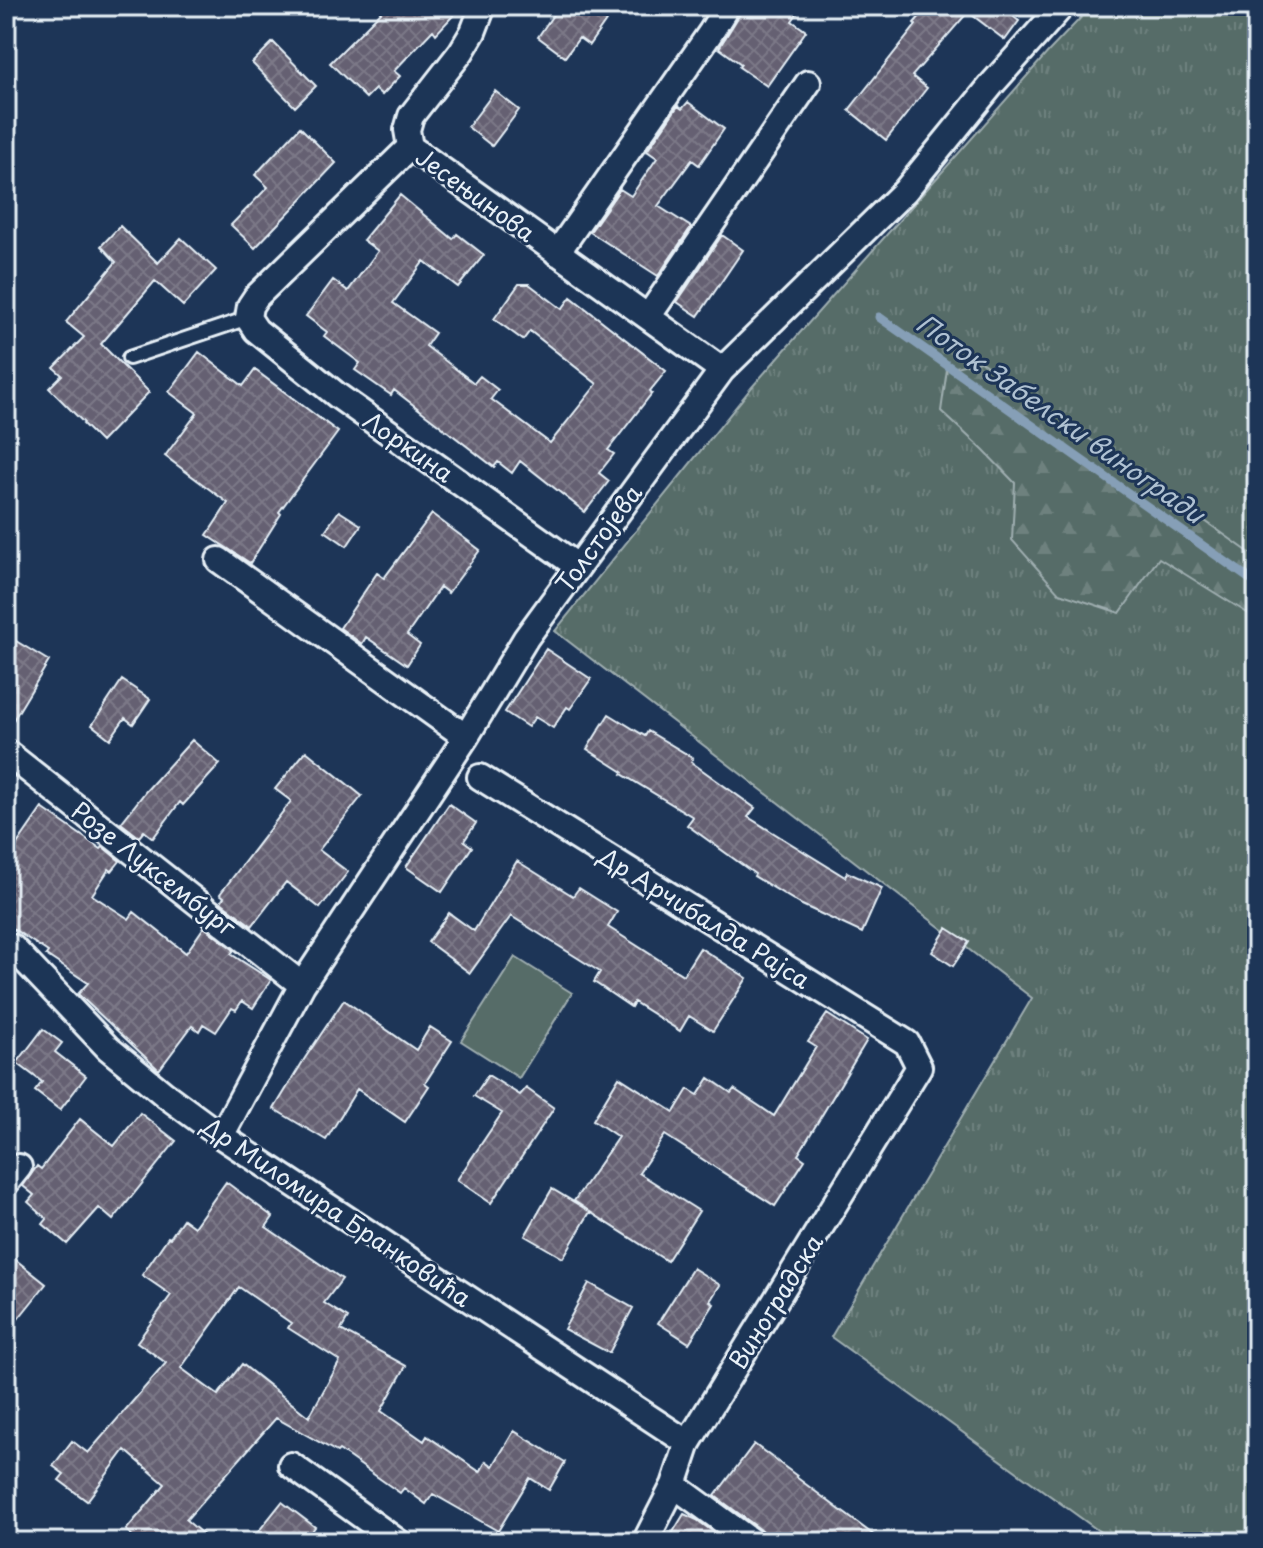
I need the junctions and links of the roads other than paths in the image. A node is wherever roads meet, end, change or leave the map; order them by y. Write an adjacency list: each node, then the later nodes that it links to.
1 (483, 6): 5 (street, Јесењинова)
2 (727, 6): 6 (street, Јесењинова)
3 (1062, 6): 10 (street, Толстојева)
4 (808, 83): 7 (street)
5 (410, 147): 6 (street, Јесењинова); 8 (street)
6 (557, 253): 7 (street, Јесењинова)
7 (648, 317): 10 (street, Јесењинова)
8 (248, 318): 9 (lane); 12 (street, Лоркина)
9 (129, 358)
10 (722, 370): 12 (street, Толстојева)
11 (219, 560): 13 (street)
12 (577, 566): 13 (street, Толстојева)
13 (466, 737): 17 (street, Толстојева)
14 (6, 752): 17 (street, Розе Луксембург)
15 (480, 777): 18 (street, Др Арчибалда Рајса)
16 (12, 947): 19 (street, Др Миломира Бранковића)
17 (302, 985): 19 (street, Толстојева)
18 (919, 1067): 20 (street, Виноградска)
19 (221, 1136): 20 (street, Др Миломира Бранковића)
20 (688, 1443): 22 (street, Виноградска)
21 (291, 1465): 23 (street)
22 (674, 1485): 24 (street, Виноградска); 25 (street)
23 (398, 1542)
24 (645, 1542)
25 (752, 1542)

